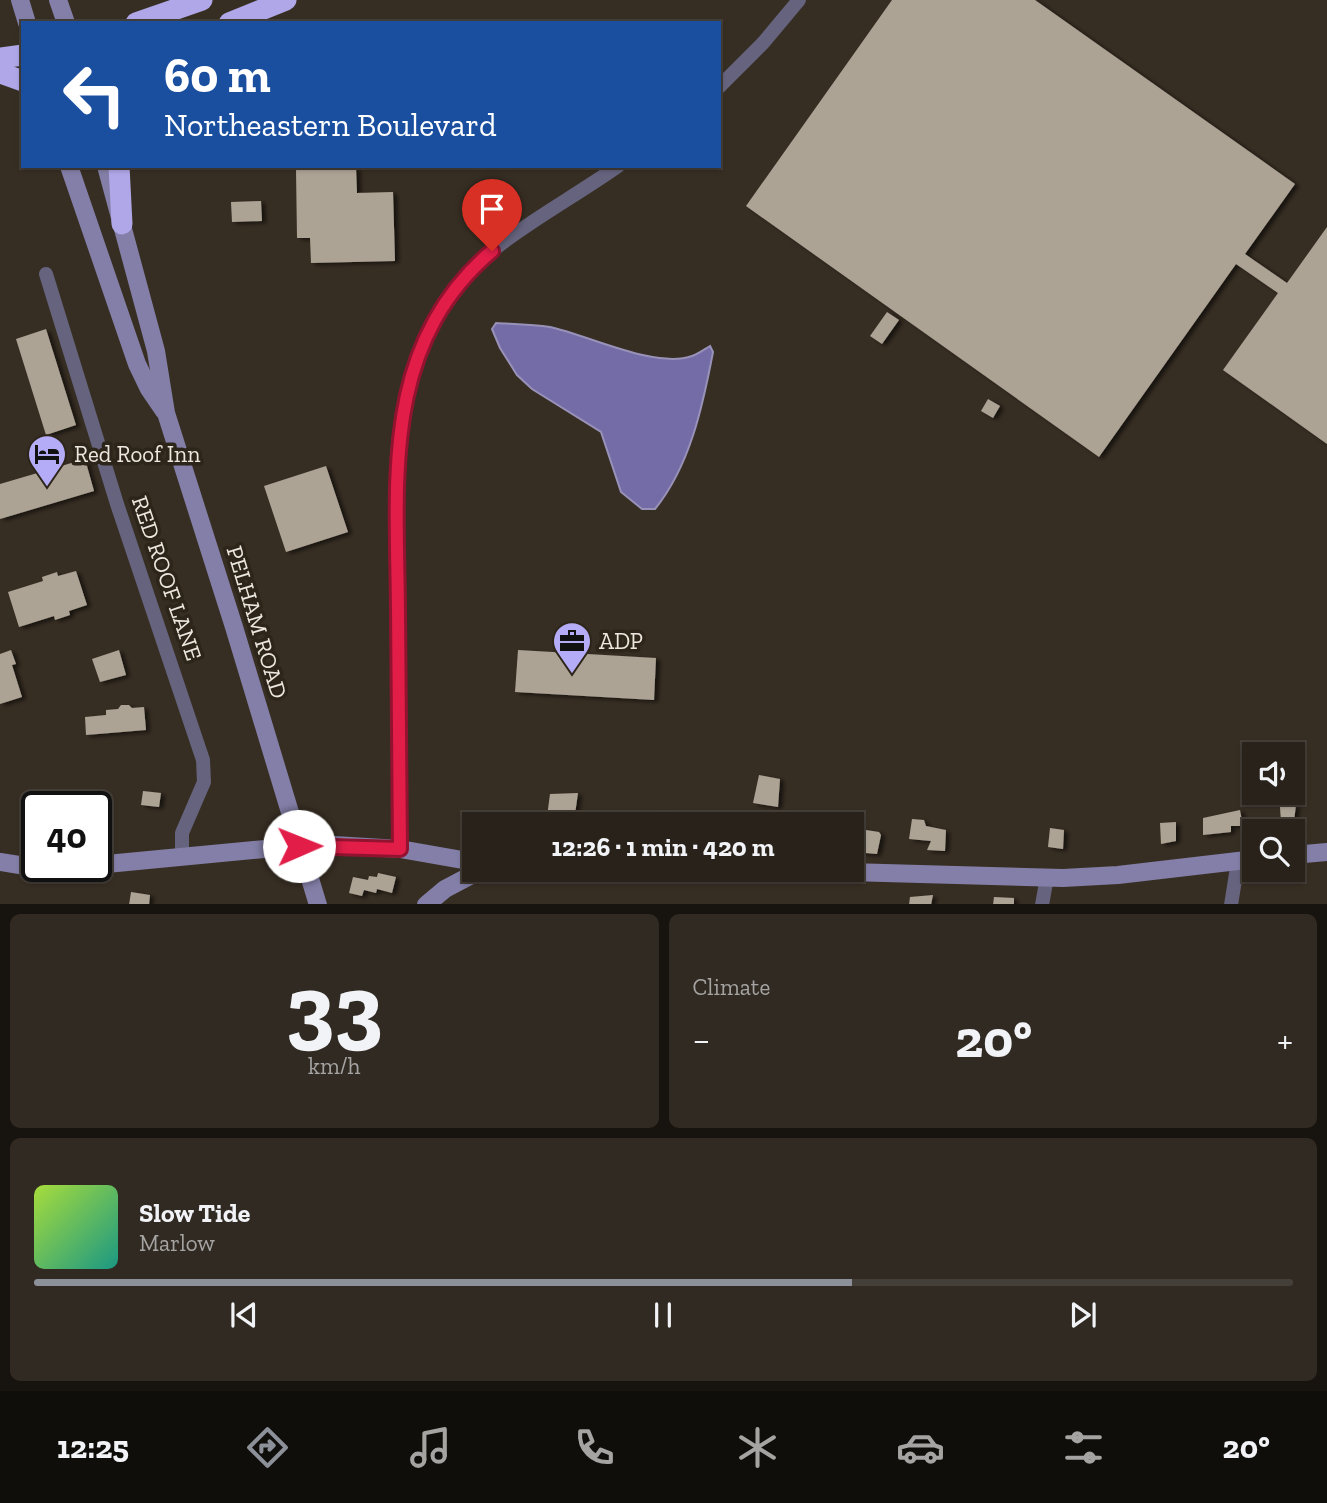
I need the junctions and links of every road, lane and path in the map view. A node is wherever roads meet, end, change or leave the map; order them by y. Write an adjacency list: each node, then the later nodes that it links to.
1 (20, 0): 6 (main road)
2 (58, 0): 7 (main road)
3 (202, 0): 8 (highway)
4 (286, 0): 9 (highway)
5 (799, 0): 14 (street)
6 (26, 21)
7 (65, 21)
8 (142, 21)
9 (234, 21)
10 (21, 55): 11 (highway)
11 (0, 58)
12 (0, 73): 13 (highway)
13 (21, 80)
14 (721, 85)
15 (70, 168): 21 (main road, PELHAM ROAD)
16 (107, 168): 19 (main road, PELHAM ROAD)
17 (119, 168): 19 (highway)
18 (615, 168): 23 (street)
19 (122, 224): 21 (main road, PELHAM ROAD)
20 (46, 274): 26 (street, RED ROOF LANE)
21 (166, 414): 22 (main road, PELHAM ROAD)
22 (299, 846): 23 (main road); 26 (main road); 36 (main road, PELHAM ROAD)
23 (400, 849): 27 (main road)
24 (1327, 852): 25 (main road)
25 (1305, 854)
26 (181, 857): 30 (main road)
27 (462, 860)
28 (1242, 861): 34 (main road)
29 (0, 862): 31 (main road)
30 (112, 863)
31 (21, 865)
32 (864, 872): 34 (main road)
33 (1242, 874): 39 (street)
34 (1047, 877): 38 (street)
35 (462, 880): 37 (main road)
36 (318, 904)
37 (427, 904)
38 (1042, 904)
39 (1231, 904)

